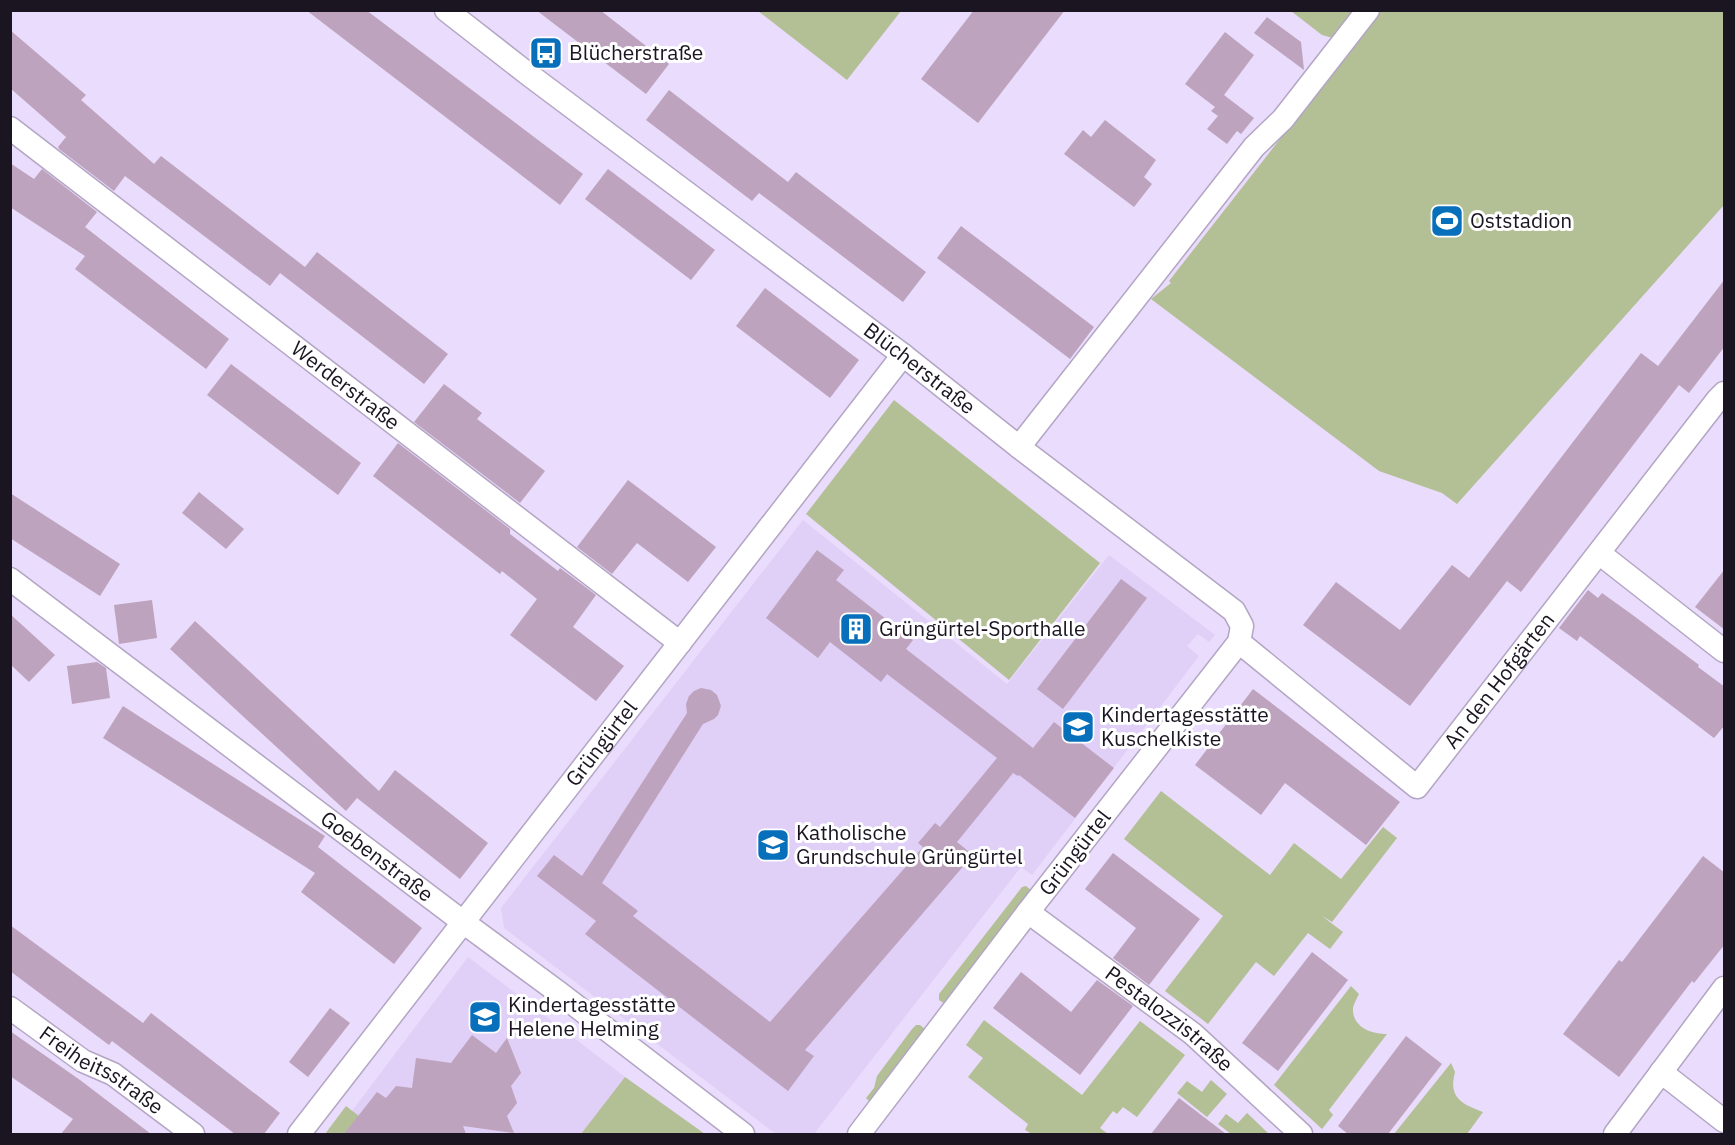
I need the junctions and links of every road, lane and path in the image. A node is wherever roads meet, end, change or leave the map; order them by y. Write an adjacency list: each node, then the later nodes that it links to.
1 (446, 10): 4 (street, Blücherstraße)
2 (1368, 10): 6 (street)
3 (10, 128): 10 (street, Werderstraße)
4 (903, 355): 6 (street, Blücherstraße); 10 (street, Grüngürtel)
5 (1722, 398): 7 (street, An den Hofgärten)
6 (1019, 447): 9 (street, Blücherstraße)
7 (1599, 554): 9 (street, An den Hofgärten); 11 (street)
8 (10, 579): 13 (street, Goebenstraße)
9 (1240, 634): 12 (street, Grüngürtel)
10 (680, 643): 13 (street, Grüngürtel)
11 (1725, 651)
12 (1028, 912): 21 (street, Grüngürtel); 22 (street, Pestalozzistraße)
13 (463, 922): 19 (street, Grüngürtel); 20 (street, Goebenstraße)
14 (1725, 988): 16 (street)
15 (10, 1008): 18 (street, Freiheitsstraße)
16 (1661, 1072): 17 (street); 23 (street)
17 (1725, 1121)
18 (193, 1134)
19 (299, 1134)
20 (742, 1134)
21 (860, 1134)
22 (1301, 1134)
23 (1615, 1134)

